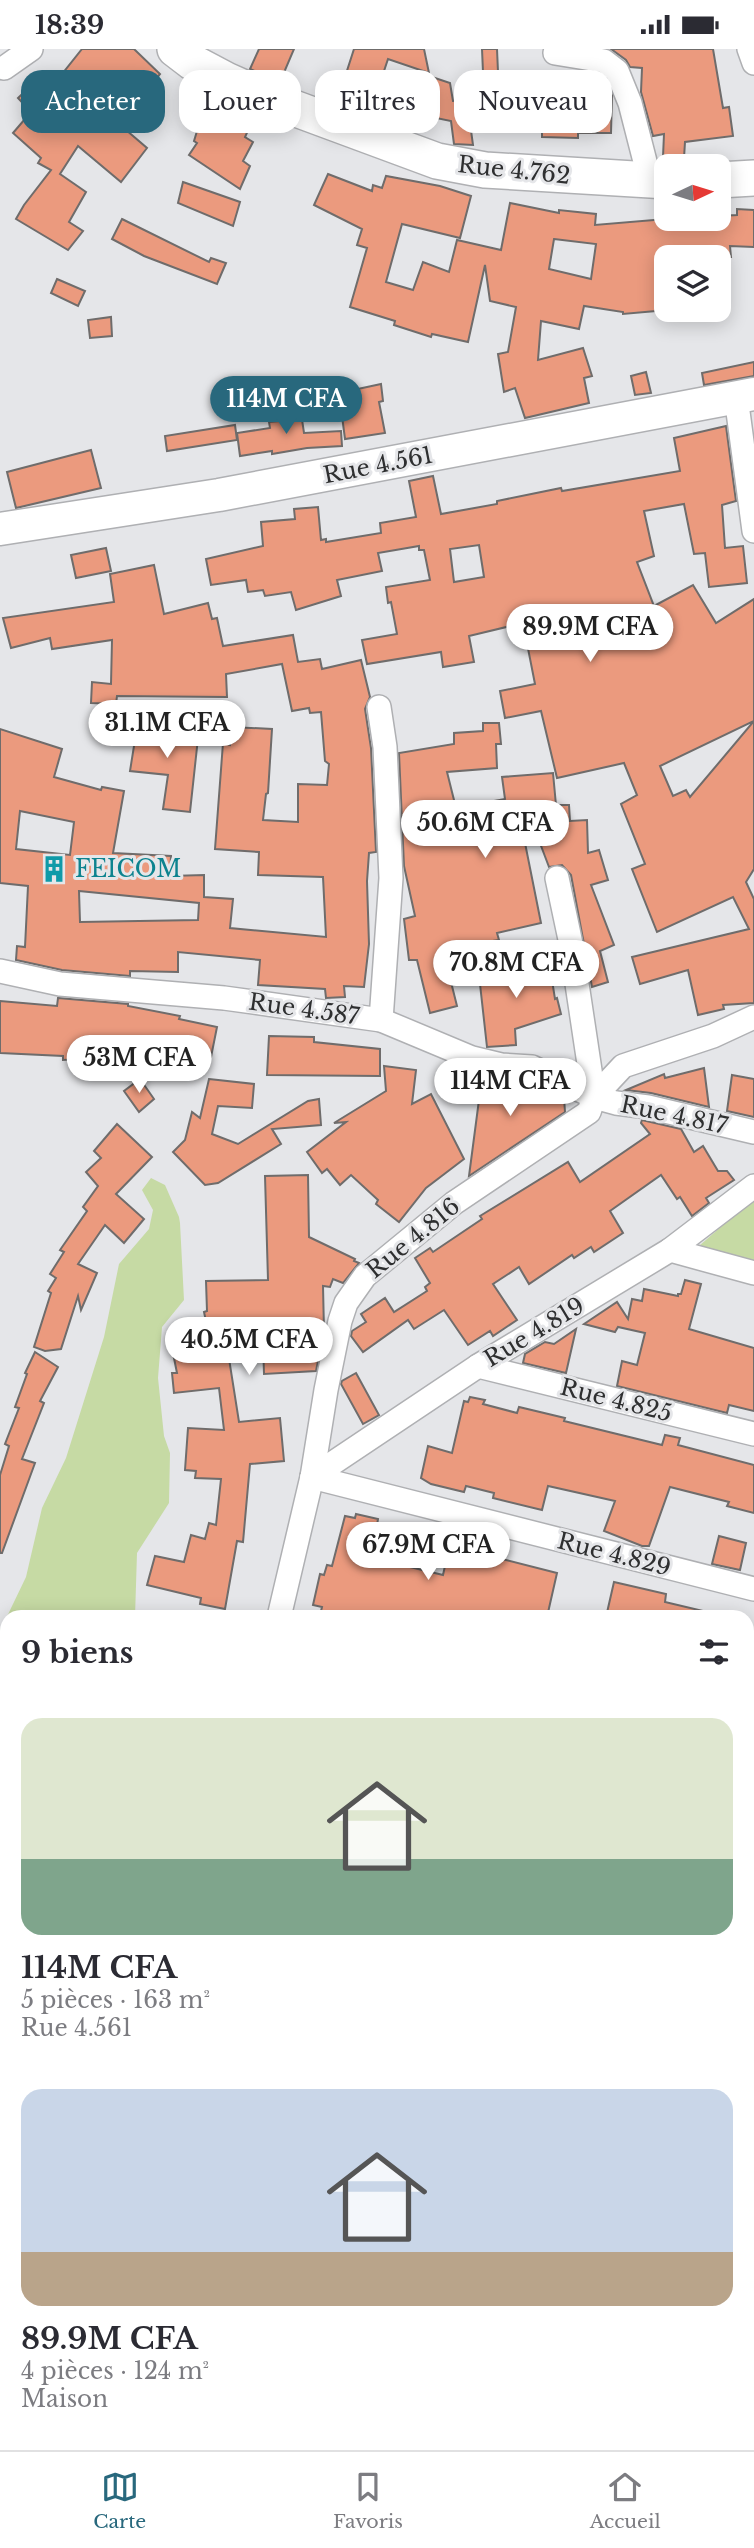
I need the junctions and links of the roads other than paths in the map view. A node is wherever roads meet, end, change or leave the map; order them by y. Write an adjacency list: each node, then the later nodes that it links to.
1 (31, 49): 6 (street)
2 (175, 49): 10 (main road, Rue 4.762)
3 (749, 49): 5 (street)
4 (555, 53): 7 (street)
5 (754, 63)
6 (4, 68)
7 (654, 168)
8 (754, 178): 9 (main road)
9 (732, 179)
10 (654, 181)
11 (745, 396): 12 (main road, Rue 4.561); 13 (street)
12 (0, 529)
13 (754, 531)
14 (379, 707): 18 (street)
15 (556, 878): 19 (street)
16 (0, 971): 18 (street, Rue 4.587)
17 (754, 1017): 19 (street, Rue 4.816)
18 (381, 1020): 19 (street, Rue 4.587)
19 (594, 1097): 20 (street, Rue 4.817); 26 (street, Rue 4.816)
20 (754, 1132)
21 (754, 1186): 22 (street, Rue 4.819)
22 (670, 1250): 23 (street); 24 (street, Rue 4.819)
23 (754, 1273)
24 (478, 1366): 25 (street, Rue 4.825); 26 (street, Rue 4.819)
25 (754, 1434)
26 (312, 1477): 27 (street, Rue 4.829); 28 (street, Rue 4.816)
27 (754, 1589)
28 (281, 1610)

